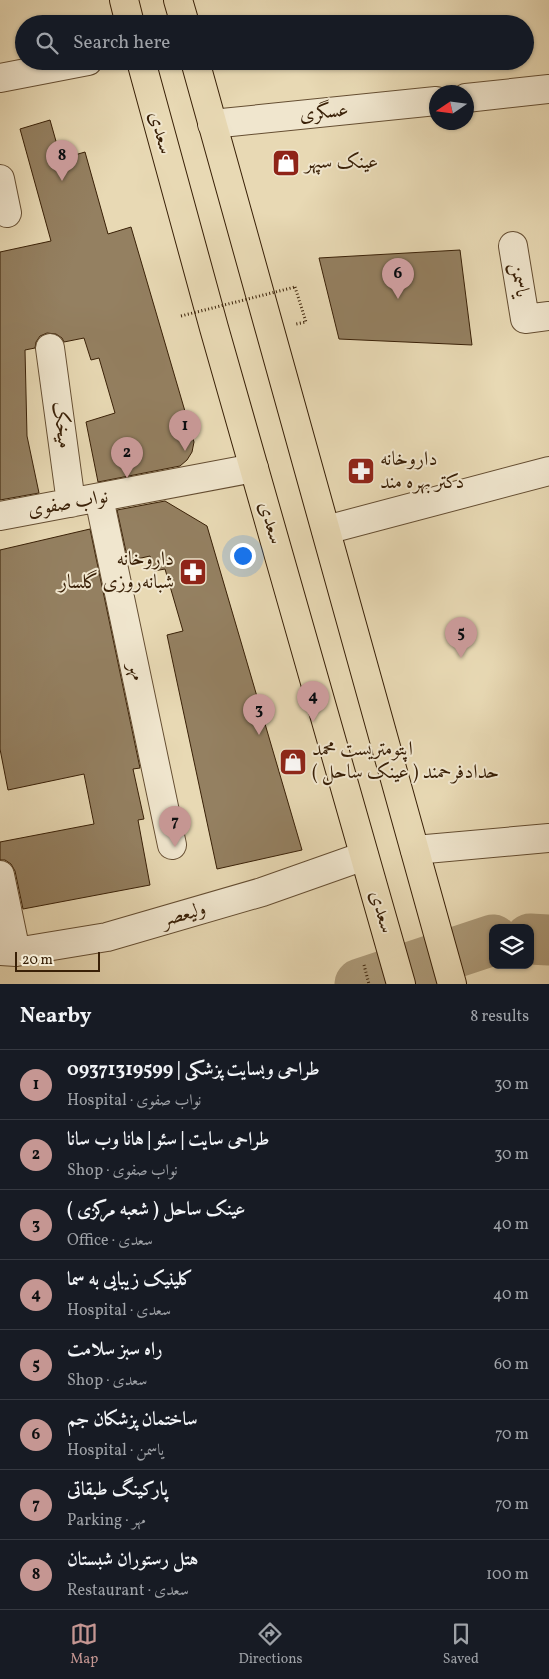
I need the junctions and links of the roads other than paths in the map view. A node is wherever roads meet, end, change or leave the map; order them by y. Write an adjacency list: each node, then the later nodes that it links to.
1 (124, 0): 3 (main road)
2 (178, 0): 4 (main road)
3 (128, 15)
4 (182, 15)
5 (41, 70): 8 (street)
6 (143, 70): 18 (main road, سعدی)
7 (197, 70): 12 (main road)
8 (0, 78)
9 (549, 89): 10 (street)
10 (474, 97)
11 (429, 102): 12 (street, عسگری)
12 (212, 124): 23 (main road)
13 (0, 179): 14 (street)
14 (7, 214)
15 (514, 246): 16 (street, یاسمن)
16 (549, 316)
17 (50, 348): 21 (street, میخک)
18 (254, 468): 20 (street, نواب صفوی); 26 (main road, سعدی)
19 (549, 471): 23 (street)
20 (99, 498): 21 (street, نواب صفوی); 25 (street, مهر)
21 (72, 503): 22 (street, نواب صفوی)
22 (0, 516)
23 (326, 530): 27 (main road)
24 (549, 838): 27 (street)
25 (172, 845)
26 (364, 856): 29 (street, ولیعصر); 30 (main road, سعدی)
27 (418, 861): 31 (main road)
28 (0, 875): 29 (street)
29 (8, 951)
30 (401, 984)
31 (452, 984)

